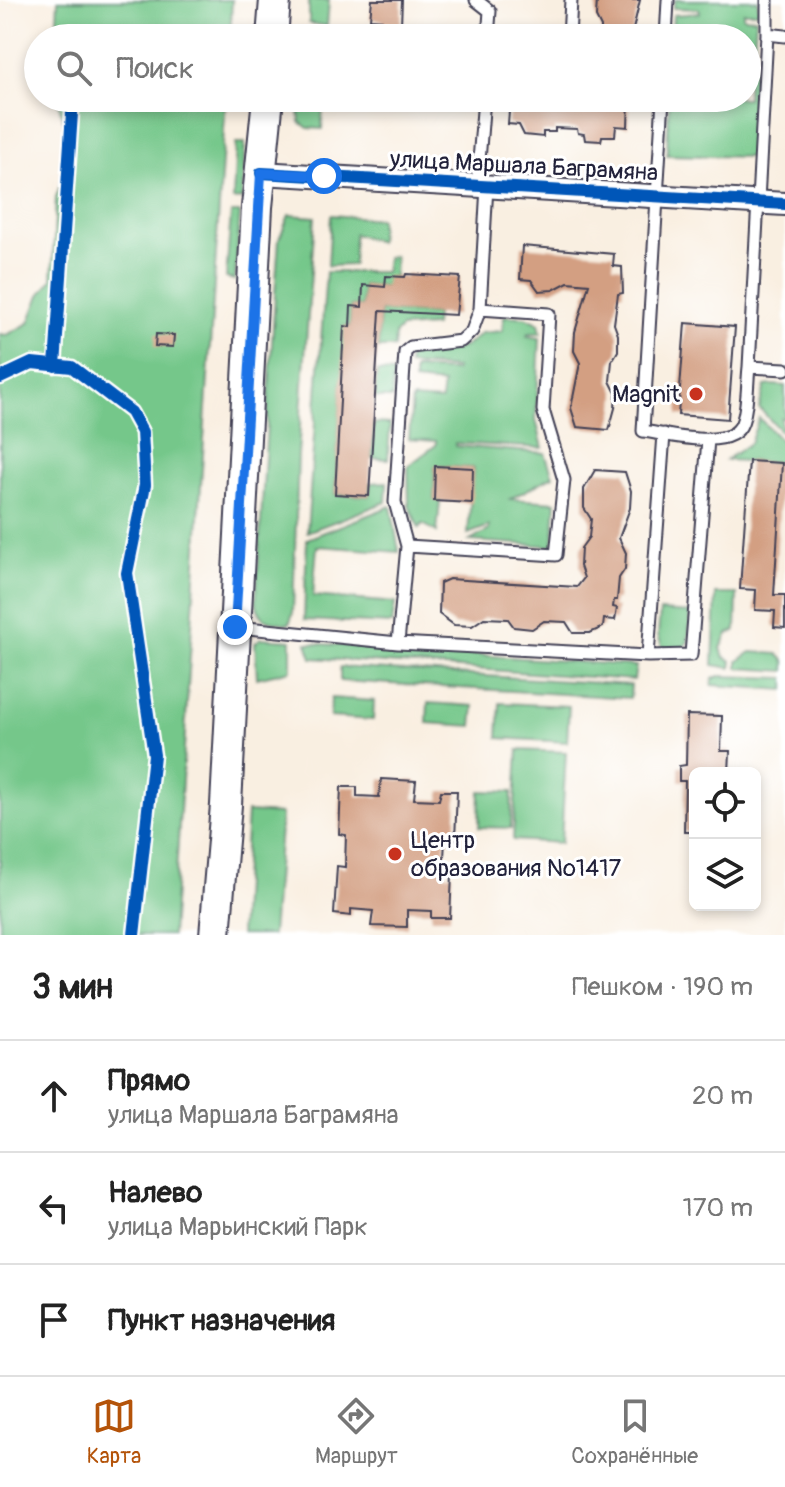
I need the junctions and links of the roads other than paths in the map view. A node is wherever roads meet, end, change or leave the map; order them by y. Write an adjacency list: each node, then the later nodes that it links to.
1 (275, 0): 6 (main road)
2 (476, 0): 7 (lane)
3 (571, 0): 8 (lane)
4 (668, 0): 9 (lane)
5 (767, 0): 10 (lane)
6 (273, 24)
7 (489, 24)
8 (570, 24)
9 (667, 24)
10 (767, 34): 11 (lane); 18 (lane)
11 (785, 36)
12 (267, 112): 15 (main road)
13 (484, 112): 16 (lane)
14 (662, 112): 17 (lane)
15 (261, 173): 16 (street, улица Маршала Баграмяна); 26 (main road)
16 (482, 186): 17 (street, улица Маршала Баграмяна); 20 (lane)
17 (657, 196): 18 (street, улица Маршала Баграмяна); 23 (lane)
18 (757, 202): 19 (street, улица Маршала Баграмяна); 21 (lane)
19 (785, 204)
20 (480, 309): 25 (lane); 25 (lane)
21 (749, 367): 22 (lane); 24 (lane)
22 (785, 369)
23 (664, 434): 24 (lane); 28 (lane)
24 (708, 439): 28 (lane)
25 (407, 546): 27 (lane)
26 (235, 627): 27 (lane); 29 (main road)
27 (398, 643): 28 (lane)
28 (648, 656)
29 (215, 935)

